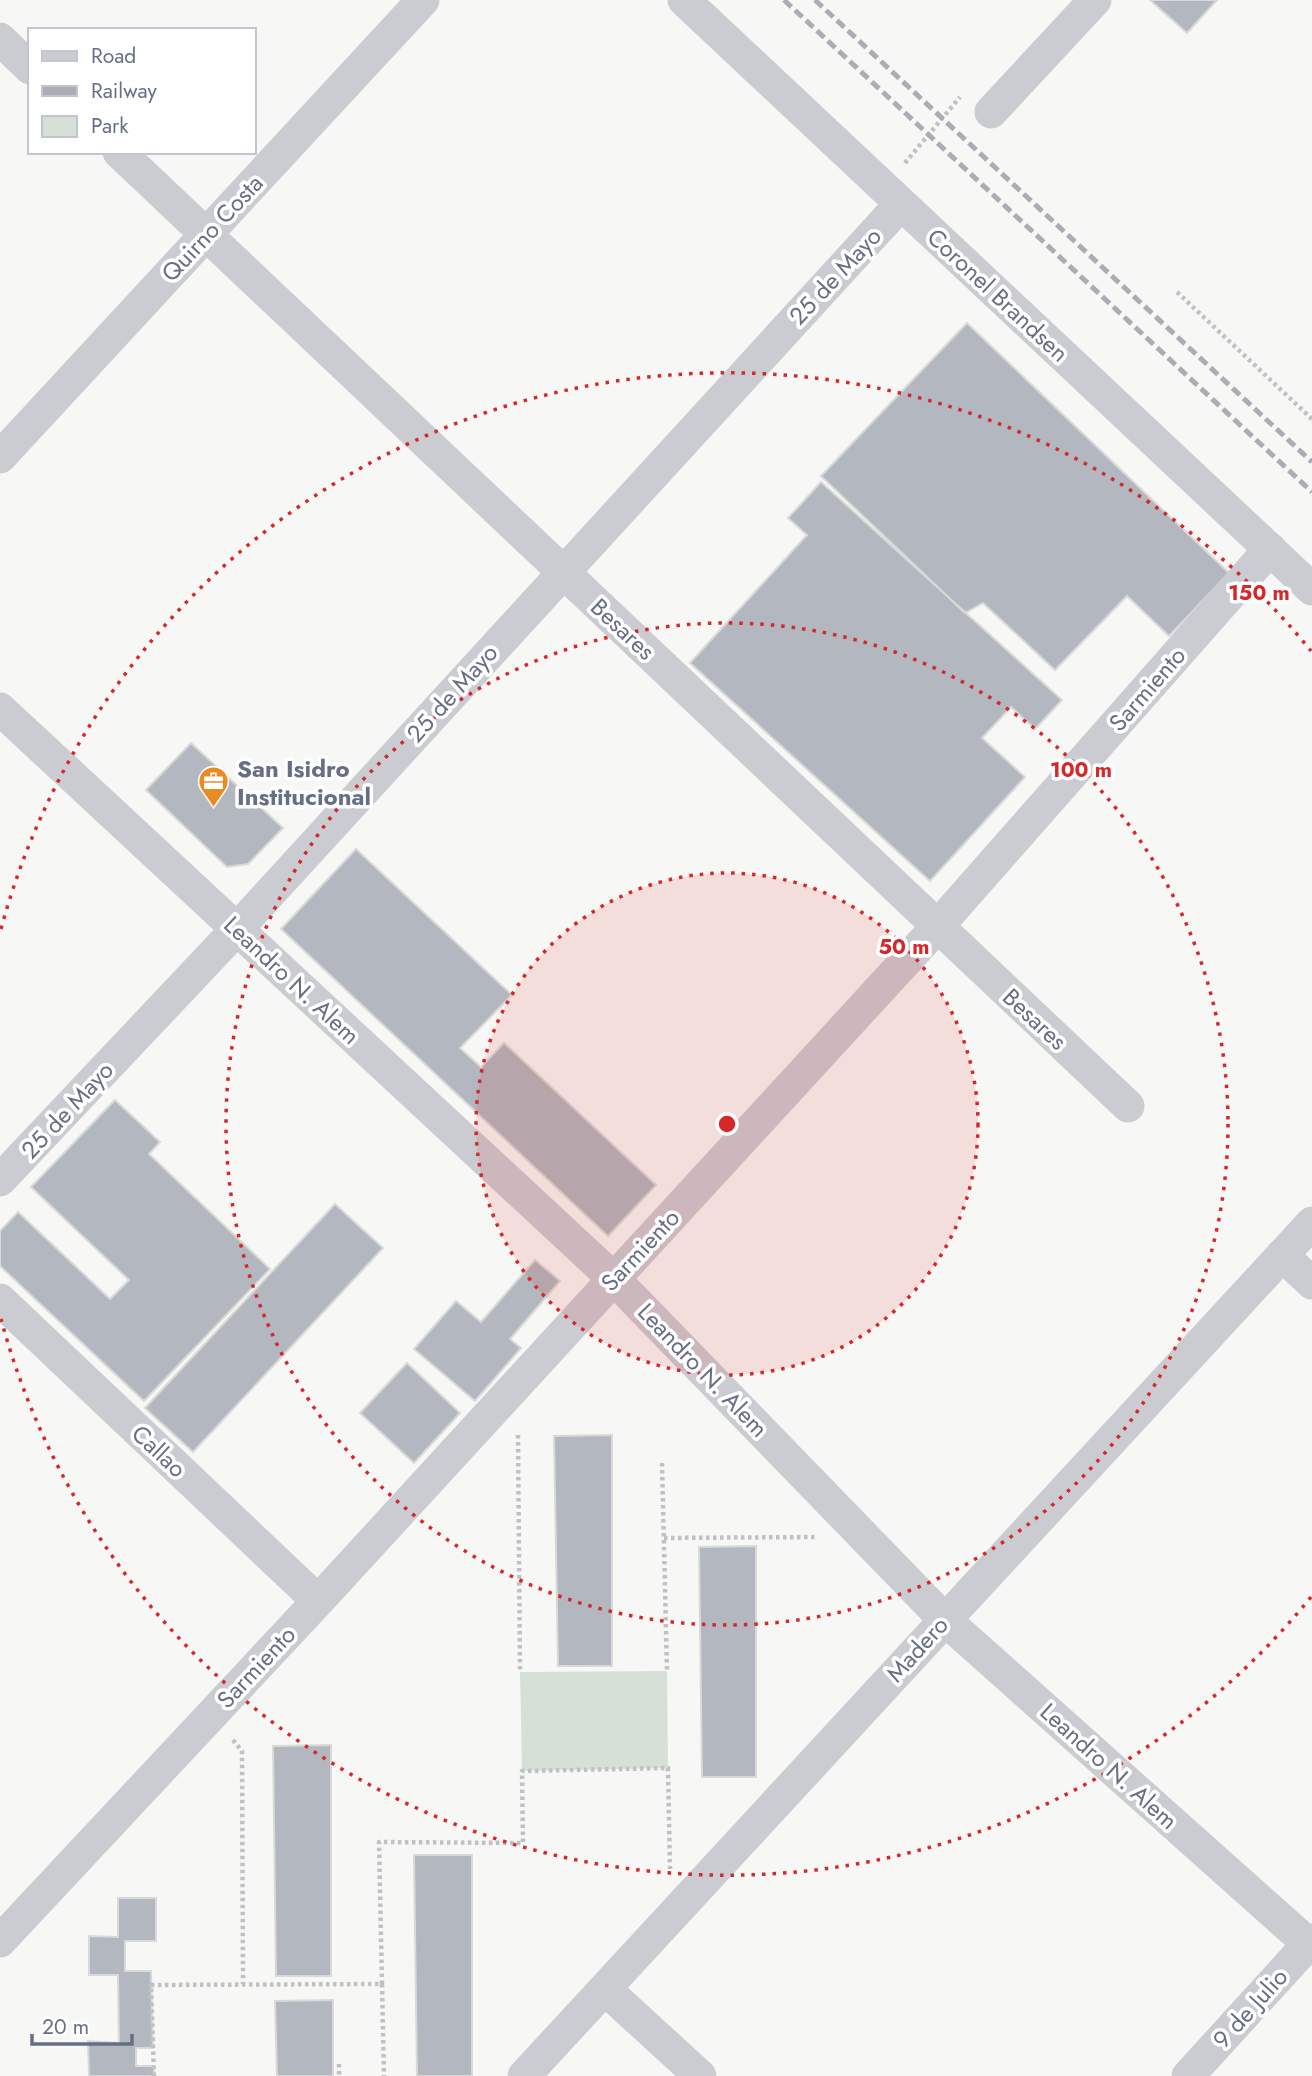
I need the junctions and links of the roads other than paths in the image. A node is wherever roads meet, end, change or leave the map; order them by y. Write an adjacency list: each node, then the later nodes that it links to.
1 (424, 0): 9 (street, Quirno Costa)
2 (684, 0): 8 (street, Coronel Brandsen)
3 (1095, 0): 6 (street)
4 (0, 39): 5 (street)
5 (28, 66)
6 (993, 110)
7 (121, 154): 9 (street, Besares)
8 (892, 196): 11 (street, Coronel Brandsen); 12 (street, 25 de Mayo)
9 (206, 234): 10 (street, Quirno Costa); 12 (street, Besares)
10 (0, 457)
11 (1270, 549): 13 (street, Coronel Brandsen); 15 (street, Sarmiento)
12 (562, 572): 15 (street, Besares); 16 (street, 25 de Mayo)
13 (1312, 589)
14 (0, 709): 16 (street, Leandro N. Alem)
15 (937, 927): 17 (street, Besares); 21 (street, Sarmiento)
16 (237, 929): 18 (street, 25 de Mayo); 21 (street, Leandro N. Alem)
17 (1128, 1106)
18 (0, 1180)
19 (1312, 1223): 20 (street, Madero)
20 (1282, 1255): 22 (street); 25 (street, Madero)
21 (614, 1279): 24 (street, Sarmiento); 25 (street, Leandro N. Alem)
22 (1312, 1283)
23 (0, 1300): 24 (street, Callao)
24 (318, 1601): 26 (street, Sarmiento)
25 (944, 1619): 27 (street, Leandro N. Alem); 28 (street, Madero)
26 (0, 1941)
27 (1311, 1943): 31 (street, 9 de Julio)
28 (606, 1990): 29 (street, Madero); 30 (street)
29 (524, 2076)
30 (700, 2076)
31 (1188, 2076)

